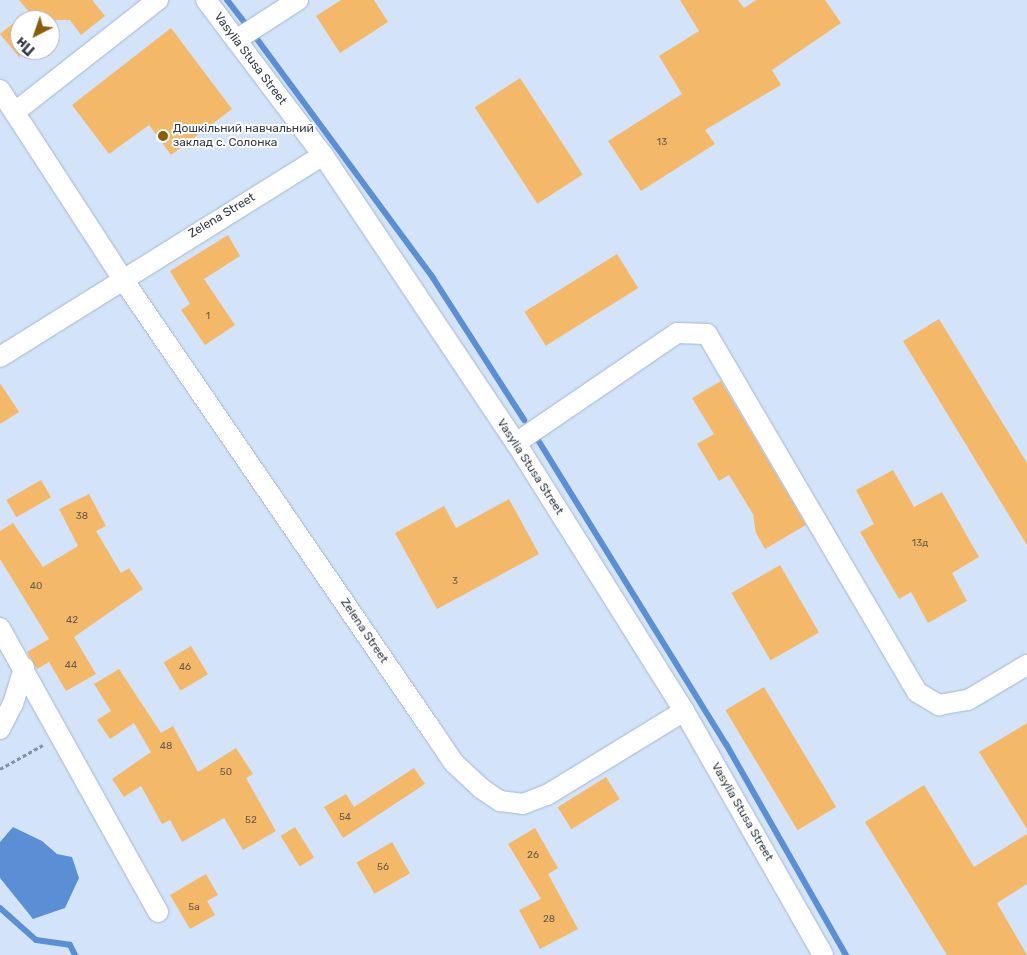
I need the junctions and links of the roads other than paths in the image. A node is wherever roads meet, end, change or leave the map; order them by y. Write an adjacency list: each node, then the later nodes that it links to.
1 (158, 0): 6 (street)
2 (206, 0): 4 (street, Vasylia Stusa Street)
3 (298, 0): 4 (street)
4 (236, 40): 7 (street, Vasylia Stusa Street)
5 (0, 90): 6 (street, Zelena Street)
6 (14, 112): 8 (street, Zelena Street)
7 (323, 155): 8 (street, Zelena Street); 10 (street, Vasylia Stusa Street)
8 (122, 278): 9 (street, Zelena Street); 14 (street, Zelena Street)
9 (0, 357)
10 (516, 443): 12 (street); 14 (street, Vasylia Stusa Street)
11 (0, 628): 13 (street)
12 (1027, 665)
13 (24, 668): 15 (street); 16 (street)
14 (684, 711): 17 (street, Vasylia Stusa Street)
15 (0, 729)
16 (158, 912)
17 (823, 955)

